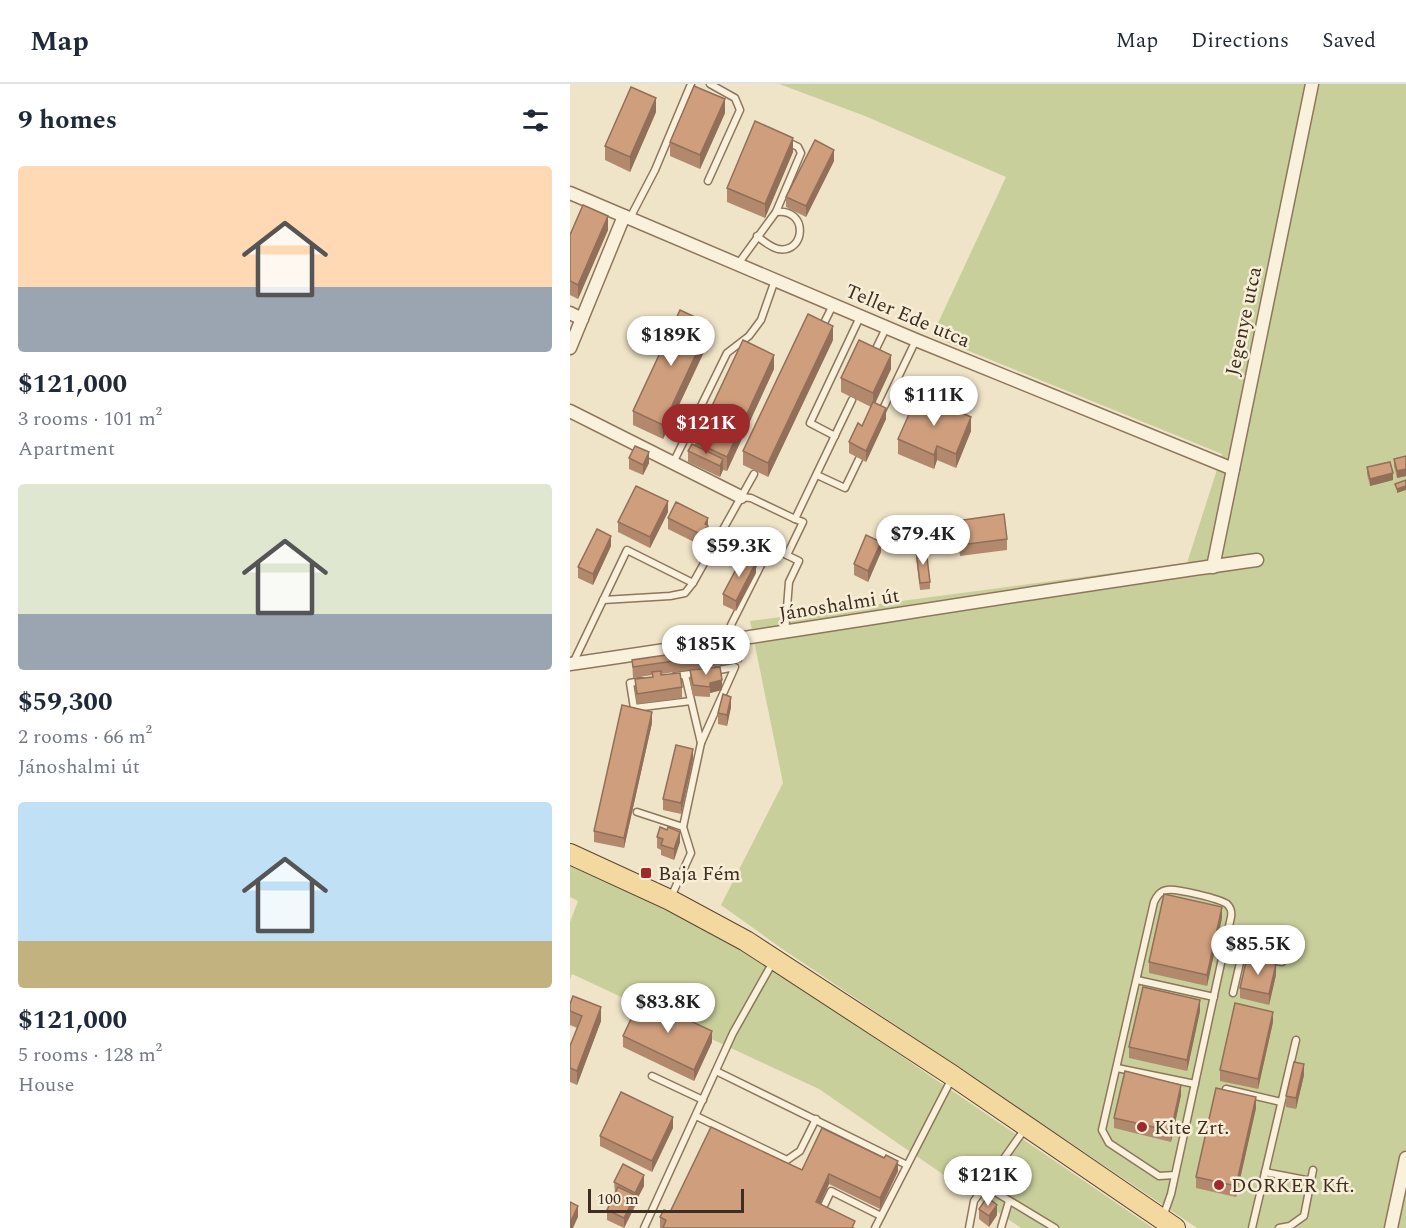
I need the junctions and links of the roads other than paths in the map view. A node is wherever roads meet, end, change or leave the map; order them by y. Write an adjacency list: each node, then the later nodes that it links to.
1 (691, 84): 8 (lane)
2 (710, 84): 5 (lane)
3 (1312, 84): 27 (street, Jegenye utca)
4 (782, 139): 7 (lane)
5 (708, 182)
6 (570, 193): 8 (street, Teller Ede utca)
7 (776, 212): 9 (lane); 9 (lane)
8 (627, 218): 10 (street, Teller Ede utca); 15 (street)
9 (757, 236): 10 (lane)
10 (738, 264): 11 (street, Teller Ede utca)
11 (775, 280): 12 (street, Teller Ede utca); 26 (lane)
12 (833, 305): 14 (street, Teller Ede utca); 17 (lane)
13 (570, 313): 15 (street)
14 (860, 317): 16 (street, Teller Ede utca); 24 (lane)
15 (582, 319): 19 (street)
16 (886, 328): 18 (street, Teller Ede utca); 20 (lane)
17 (820, 331)
18 (916, 340): 23 (lane); 27 (street, Teller Ede utca)
19 (570, 348)
20 (873, 356)
21 (852, 400): 24 (lane)
22 (571, 415): 26 (street)
23 (880, 416)
24 (836, 435): 29 (lane)
25 (859, 459): 29 (lane)
26 (673, 463): 30 (street)
27 (1233, 469): 34 (street, Jegenye utca)
28 (753, 474): 30 (lane)
29 (816, 475): 31 (lane)
30 (741, 497): 31 (lane); 35 (lane)
31 (795, 519): 32 (lane)
32 (786, 555): 37 (lane); 38 (lane)
33 (1257, 561): 34 (street, Jánoshalmi út)
34 (1213, 567): 37 (street, Jánoshalmi út)
35 (693, 583): 36 (lane); 36 (lane)
36 (603, 600): 39 (lane)
37 (786, 633): 38 (street, Jánoshalmi út)
38 (732, 641): 39 (street, Jánoshalmi út)
39 (571, 664)
40 (685, 675): 41 (lane); 43 (lane); 44 (lane)
41 (663, 678)
42 (652, 680): 43 (lane)
43 (691, 701): 44 (lane)
44 (701, 743): 46 (lane)
45 (637, 812): 46 (lane)
46 (683, 827): 48 (lane)
47 (570, 854): 48 (main road)
48 (670, 900): 51 (main road)
49 (1224, 951): 50 (lane); 53 (lane); 55 (lane)
50 (1242, 954): 52 (lane); 54 (lane)
51 (775, 959): 58 (lane); 60 (main road)
52 (1282, 962)
53 (1137, 980): 55 (lane); 57 (lane)
54 (1233, 993)
55 (1214, 997): 61 (lane)
56 (1296, 1040): 64 (lane)
57 (1117, 1068): 61 (lane); 72 (lane)
58 (716, 1071): 63 (lane); 66 (lane)
59 (652, 1076): 63 (lane)
60 (953, 1076): 67 (main road); 69 (lane)
61 (1195, 1084): 72 (lane)
62 (1226, 1089): 64 (lane)
63 (703, 1100): 65 (lane)
64 (1281, 1102): 71 (lane)
65 (696, 1116): 66 (lane); 80 (lane)
66 (816, 1119): 69 (lane)
67 (1026, 1127): 74 (lane); 78 (main road)
68 (1406, 1158): 86 (street)
69 (907, 1165): 77 (lane)
70 (1312, 1170): 73 (lane)
71 (1265, 1172): 73 (lane); 84 (lane)
72 (1175, 1175): 78 (lane)
73 (1311, 1181): 85 (lane)
74 (985, 1185): 75 (lane); 81 (lane)
75 (1009, 1201): 82 (lane); 83 (lane)
76 (831, 1214): 77 (lane)
77 (881, 1216): 79 (lane)
78 (1168, 1224)
79 (878, 1227)
80 (644, 1228)
81 (969, 1228)
82 (1001, 1228)
83 (1055, 1228)
84 (1252, 1228)
85 (1279, 1228)
86 (1391, 1228)

